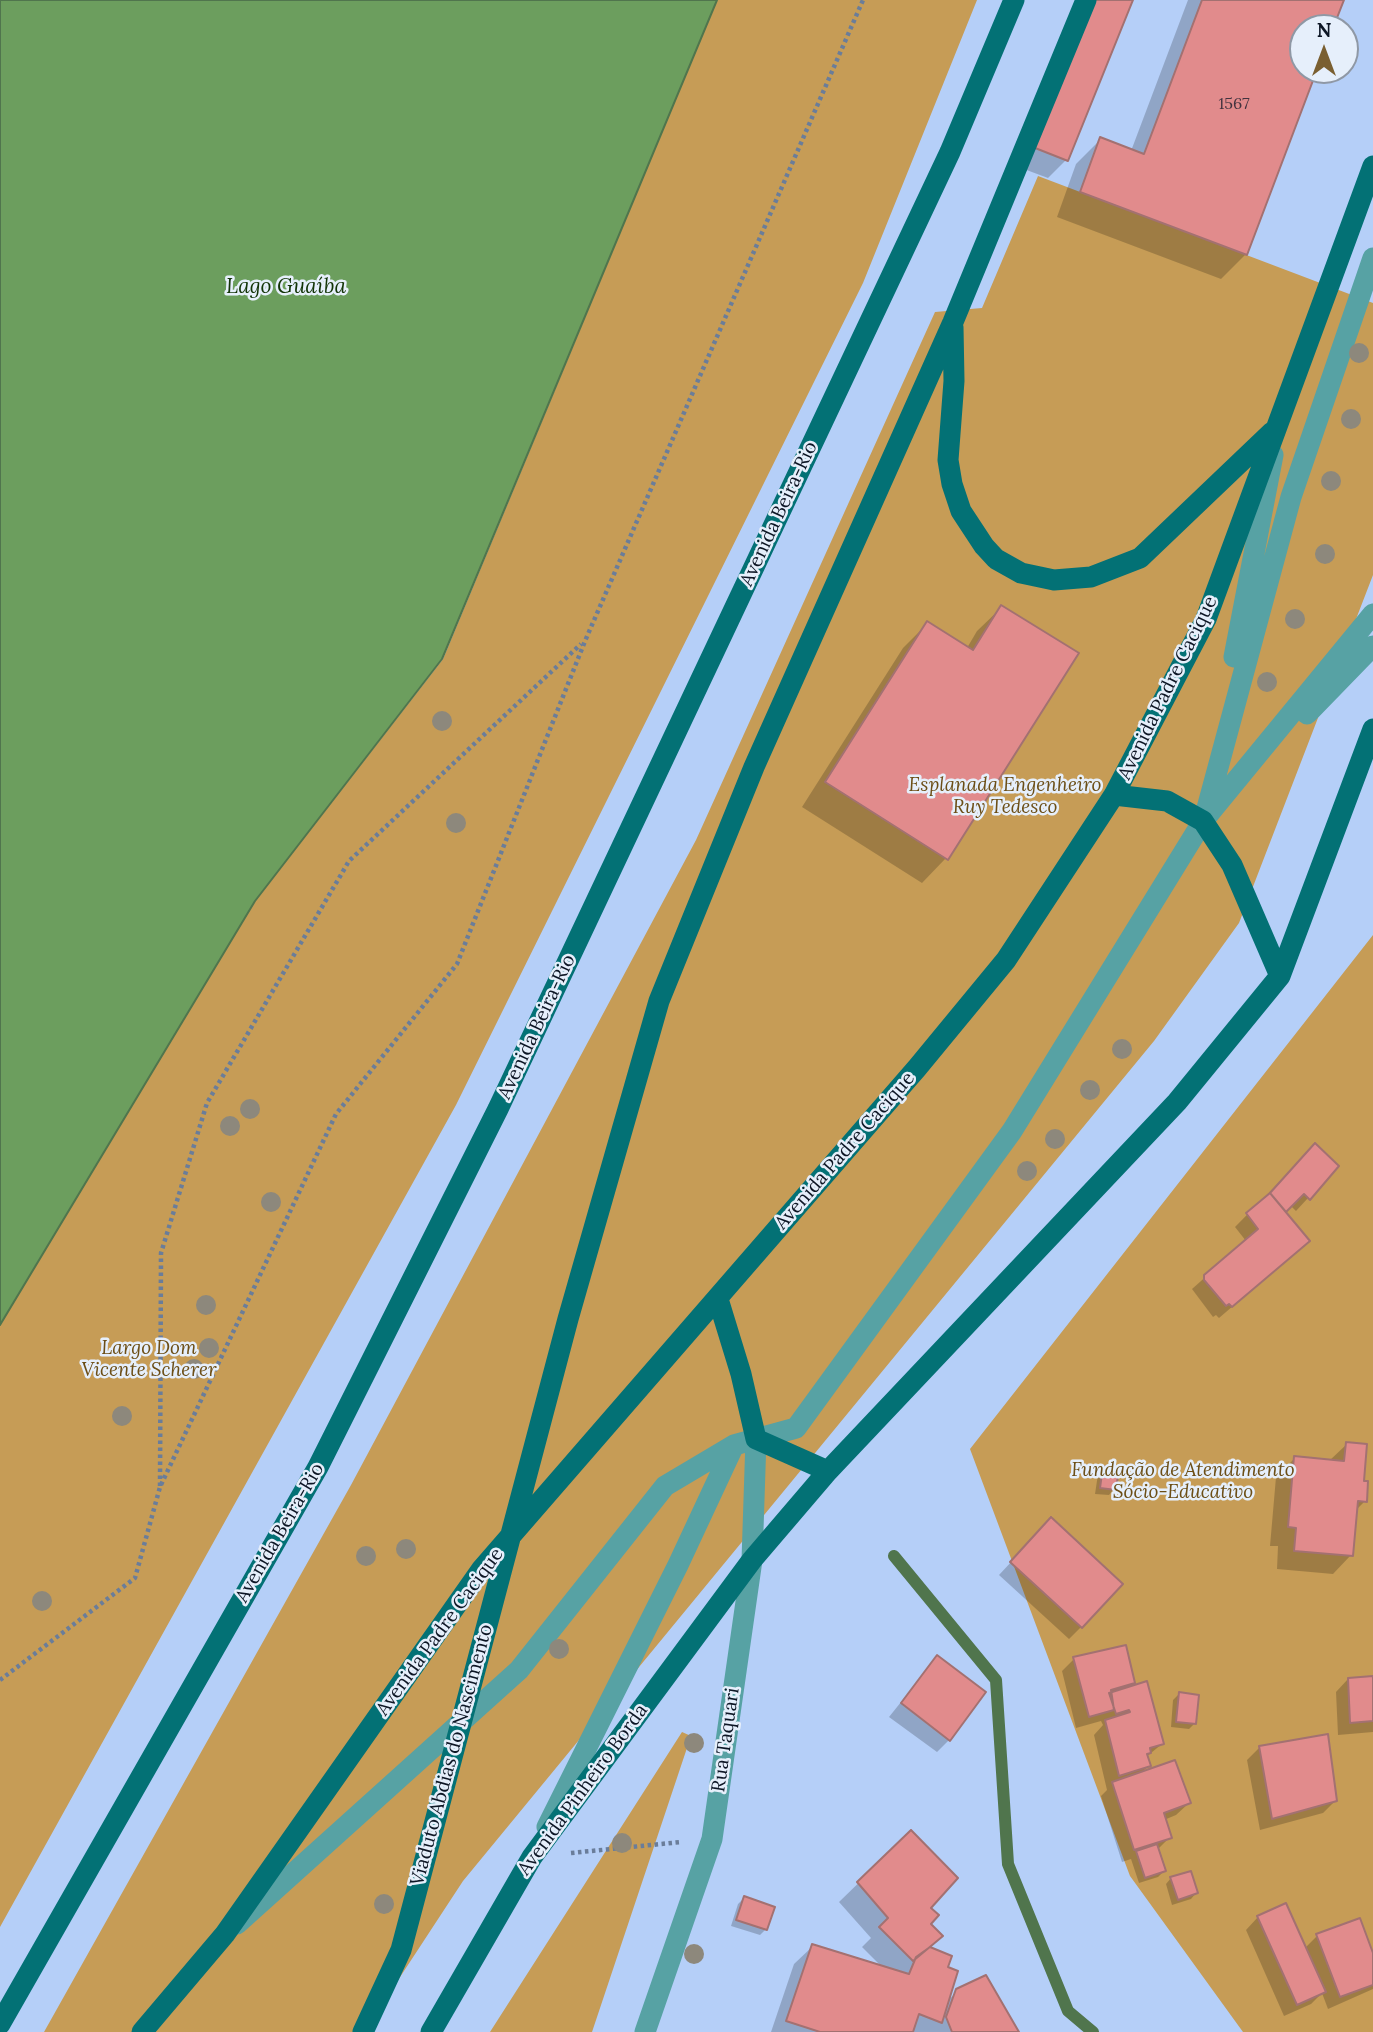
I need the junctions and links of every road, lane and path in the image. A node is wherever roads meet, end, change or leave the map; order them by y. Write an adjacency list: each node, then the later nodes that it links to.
1 (863, 0): 9 (path)
2 (1014, 0): 25 (main road, Avenida Beira-Rio)
3 (1086, 0): 6 (main road)
4 (1373, 166): 7 (main road, Avenida Padre Cacique)
5 (1373, 258): 13 (street)
6 (953, 322): 7 (main road); 27 (main road, Viaduto Abdias do Nascimento)
7 (1279, 425): 12 (main road, Avenida Padre Cacique); 13 (street)
8 (1373, 614): 13 (street)
9 (584, 641): 19 (path); 19 (path)
10 (1373, 646): 13 (street)
11 (1373, 729): 14 (main road)
12 (1114, 795): 13 (main road); 15 (main road, Avenida Padre Cacique)
13 (1203, 821): 14 (main road); 16 (street)
14 (1280, 976): 18 (main road)
15 (718, 1298): 16 (main road); 24 (main road, Avenida Padre Cacique)
16 (756, 1438): 17 (street); 18 (main road); 20 (street, Rua Taquari)
17 (734, 1446): 23 (street); 24 (street)
18 (828, 1471): 20 (main road)
19 (160, 1487): 21 (path)
20 (752, 1560): 22 (street, Rua Taquari); 23 (main road, Avenida Pinheiro Borda)
21 (0, 1680)
22 (712, 1839): 23 (path); 29 (street, Rua Taquari)
23 (532, 1857): 28 (main road, Avenida Pinheiro Borda)
24 (225, 1934): 26 (main road, Avenida Padre Cacique)
25 (0, 2024)
26 (142, 2032)
27 (363, 2032)
28 (431, 2032)
29 (645, 2032)

